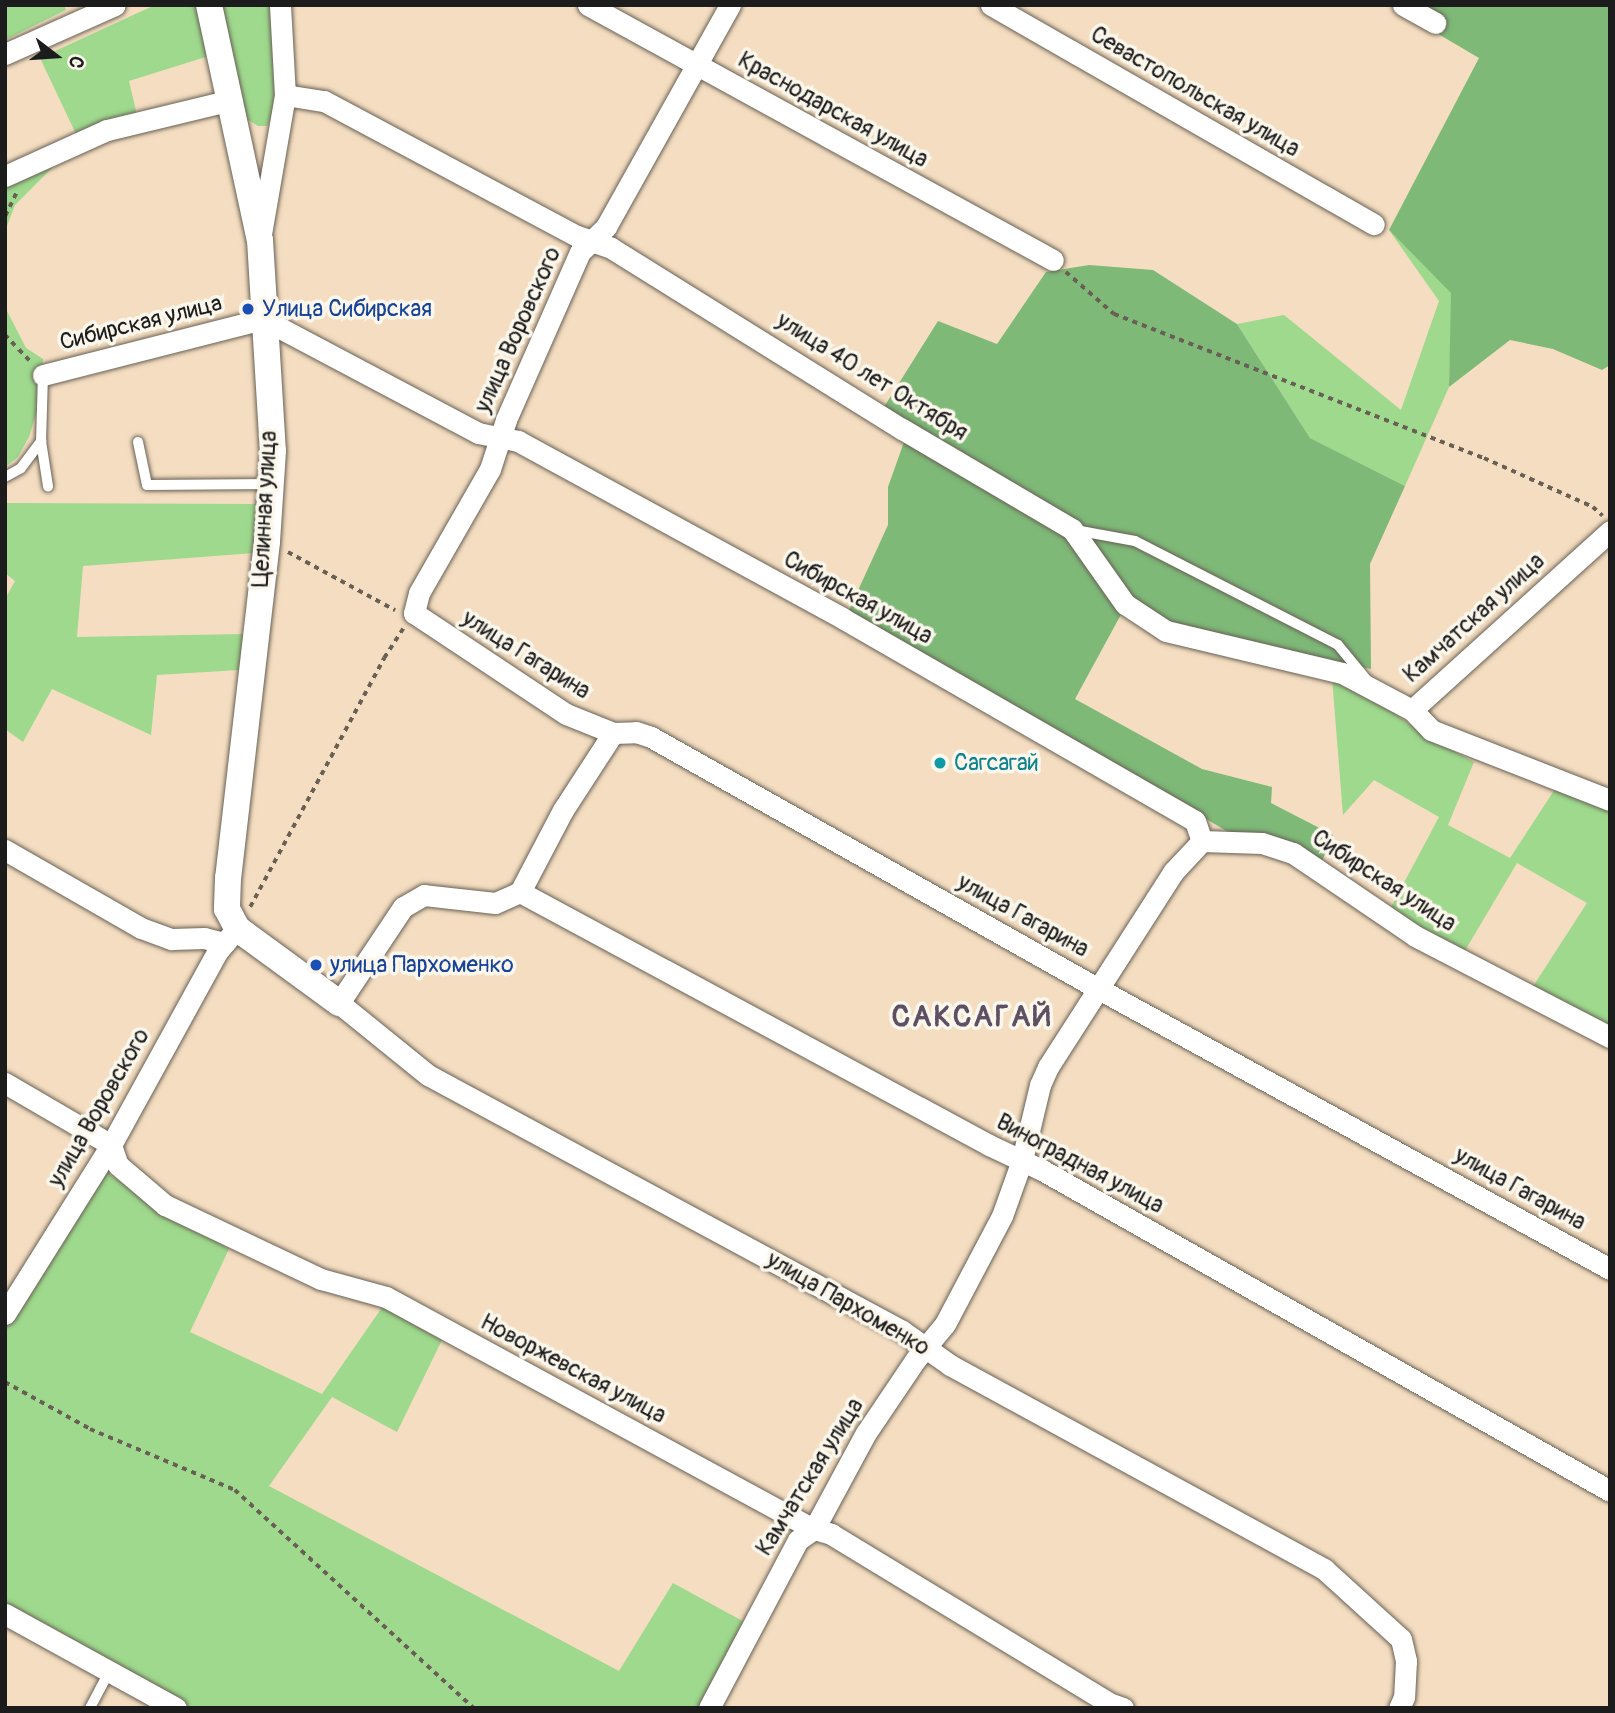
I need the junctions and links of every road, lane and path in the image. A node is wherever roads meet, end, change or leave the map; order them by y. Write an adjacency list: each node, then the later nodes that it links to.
1 (115, 5): 9 (street)
2 (209, 5): 12 (street)
3 (280, 5): 11 (street, Целинная улица)
4 (588, 5): 10 (street, Краснодарская улица)
5 (730, 5): 10 (street, улица Воровского)
6 (990, 5): 14 (street, Севастопольская улица)
7 (1403, 5): 8 (street)
8 (1435, 23)
9 (5, 54)
10 (697, 66): 16 (street, улица Воровского); 17 (street, Краснодарская улица)
11 (285, 95): 15 (street, Целинная улица); 16 (street, улица 40 лет Октября)
12 (231, 100): 13 (street); 15 (street)
13 (5, 176)
14 (1374, 224)
15 (260, 240): 18 (street, Целинная улица)
16 (594, 241): 21 (street, улица Воровского); 28 (street, улица 40 лет Октября)
17 (1053, 260): 27 (path)
18 (263, 319): 20 (street, Сибирская улица); 21 (street, Сибирская улица); 25 (street, Целинная улица)
19 (5, 335): 20 (path)
20 (43, 376): 22 (lane)
21 (499, 438): 31 (street, улица Воровского); 36 (street, Сибирская улица)
22 (41, 441): 24 (lane); 26 (lane)
23 (138, 442): 25 (lane)
24 (5, 477)
25 (271, 484): 30 (street, Целинная улица)
26 (48, 486)
27 (1610, 522)
28 (1072, 529): 32 (lane); 32 (street, улица 40 лет Октября)
29 (1610, 531): 33 (street, Камчатская улица)
30 (267, 542): 31 (path); 39 (street, Целинная улица)
31 (414, 613): 34 (street, улица Гагарина); 39 (path)
32 (1373, 689): 33 (street, улица 40 лет Октября)
33 (1412, 710): 35 (street, Камчатская улица)
34 (613, 733): 38 (street); 40 (street, улица Гагарина)
35 (1610, 800)
36 (1202, 842): 40 (street, Камчатская улица); 42 (street, Сибирская улица)
37 (5, 850): 39 (street, улица Пархоменко)
38 (520, 892): 41 (street); 45 (street, Виноградная улица)
39 (230, 935): 41 (street, улица Пархоменко); 44 (street, улица Воровского)
40 (1097, 988): 45 (street, Камчатская улица); 46 (street, улица Гагарина)
41 (339, 1003): 48 (street, улица Пархоменко)
42 (1610, 1037)
43 (5, 1083): 44 (street, Новоржевская улица)
44 (111, 1145): 47 (street, улица Воровского); 51 (street, Новоржевская улица)
45 (1022, 1160): 48 (street, Камчатская улица); 50 (street, Виноградная улица)
46 (1610, 1269)
47 (5, 1314)
48 (927, 1346): 51 (street, Камчатская улица); 59 (street, улица Пархоменко)
49 (5, 1382): 56 (path)
50 (1610, 1491)
51 (814, 1529): 57 (street, Камчатская улица); 58 (street, Новоржевская улица)
52 (5, 1614): 53 (street)
53 (109, 1672): 54 (lane); 55 (street)
54 (90, 1708)
55 (176, 1708)
56 (474, 1708)
57 (709, 1708)
58 (1123, 1708)
59 (1399, 1708)

